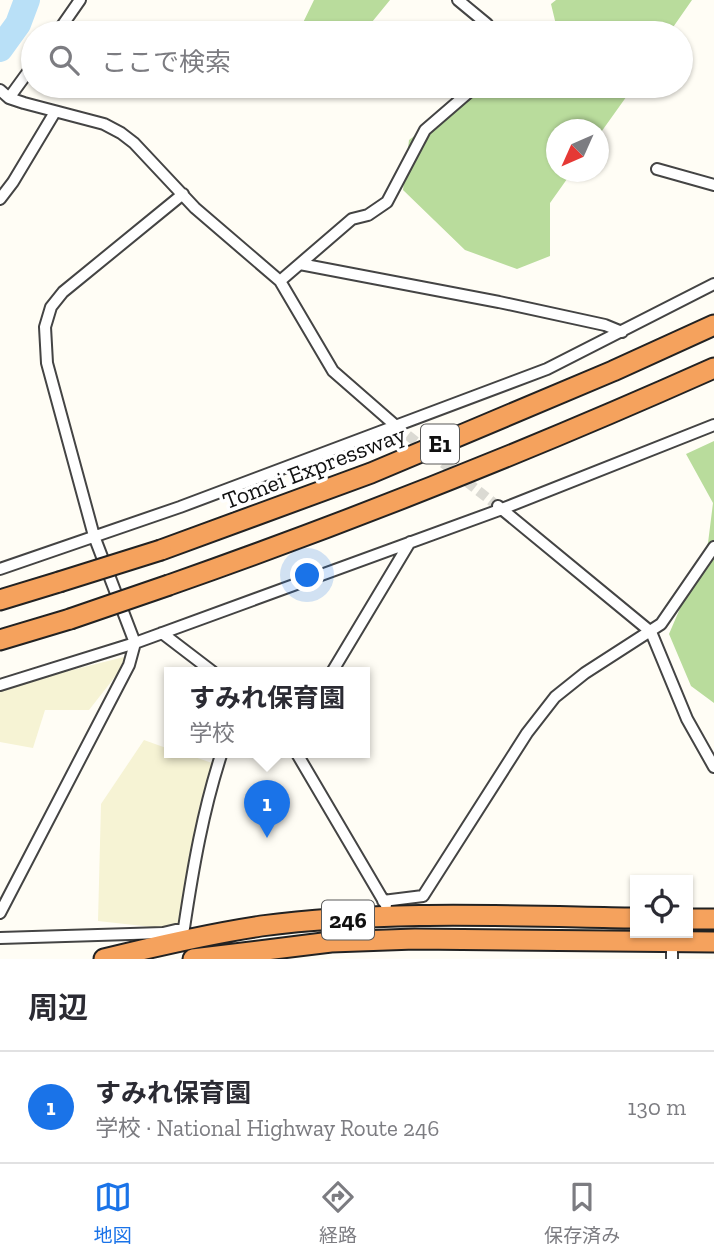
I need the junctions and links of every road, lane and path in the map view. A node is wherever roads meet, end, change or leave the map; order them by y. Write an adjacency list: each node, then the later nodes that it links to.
1 (80, 0): 3 (street)
2 (458, 0): 4 (street)
3 (65, 21)
4 (483, 21)
5 (21, 77): 6 (street)
6 (5, 94): 8 (street)
7 (462, 98): 13 (street)
8 (55, 111): 11 (street); 12 (street)
9 (657, 169): 10 (street)
10 (714, 185)
11 (183, 194): 14 (street); 22 (street)
12 (0, 199)
13 (300, 264): 14 (street); 17 (street)
14 (281, 281): 20 (street)
15 (714, 284): 17 (street)
16 (714, 325): 26 (highway, Tomei Expressway / E1, bridge)
17 (622, 332): 20 (street)
18 (714, 368): 29 (highway, E1, bridge)
19 (714, 425): 21 (street)
20 (396, 426): 22 (street)
21 (499, 506): 23 (street); 27 (street)
22 (93, 536): 25 (street); 30 (street)
23 (411, 542): 28 (street); 32 (street)
24 (714, 547): 27 (street)
25 (0, 569)
26 (0, 600)
27 (651, 632): 36 (street); 37 (street)
28 (162, 633): 30 (street); 31 (street)
29 (0, 640)
30 (135, 643): 33 (street); 38 (street)
31 (206, 667)
32 (335, 667)
33 (0, 685)
34 (220, 758): 42 (street)
35 (300, 758): 37 (street)
36 (714, 767)
37 (388, 909): 39 (highway, 246); 45 (highway, 246)
38 (0, 913)
39 (630, 918)
40 (693, 919): 41 (highway)
41 (714, 919)
42 (0, 938)
43 (714, 942): 44 (highway, 246)
44 (672, 950): 46 (highway, 246)
45 (104, 959)
46 (193, 959)

